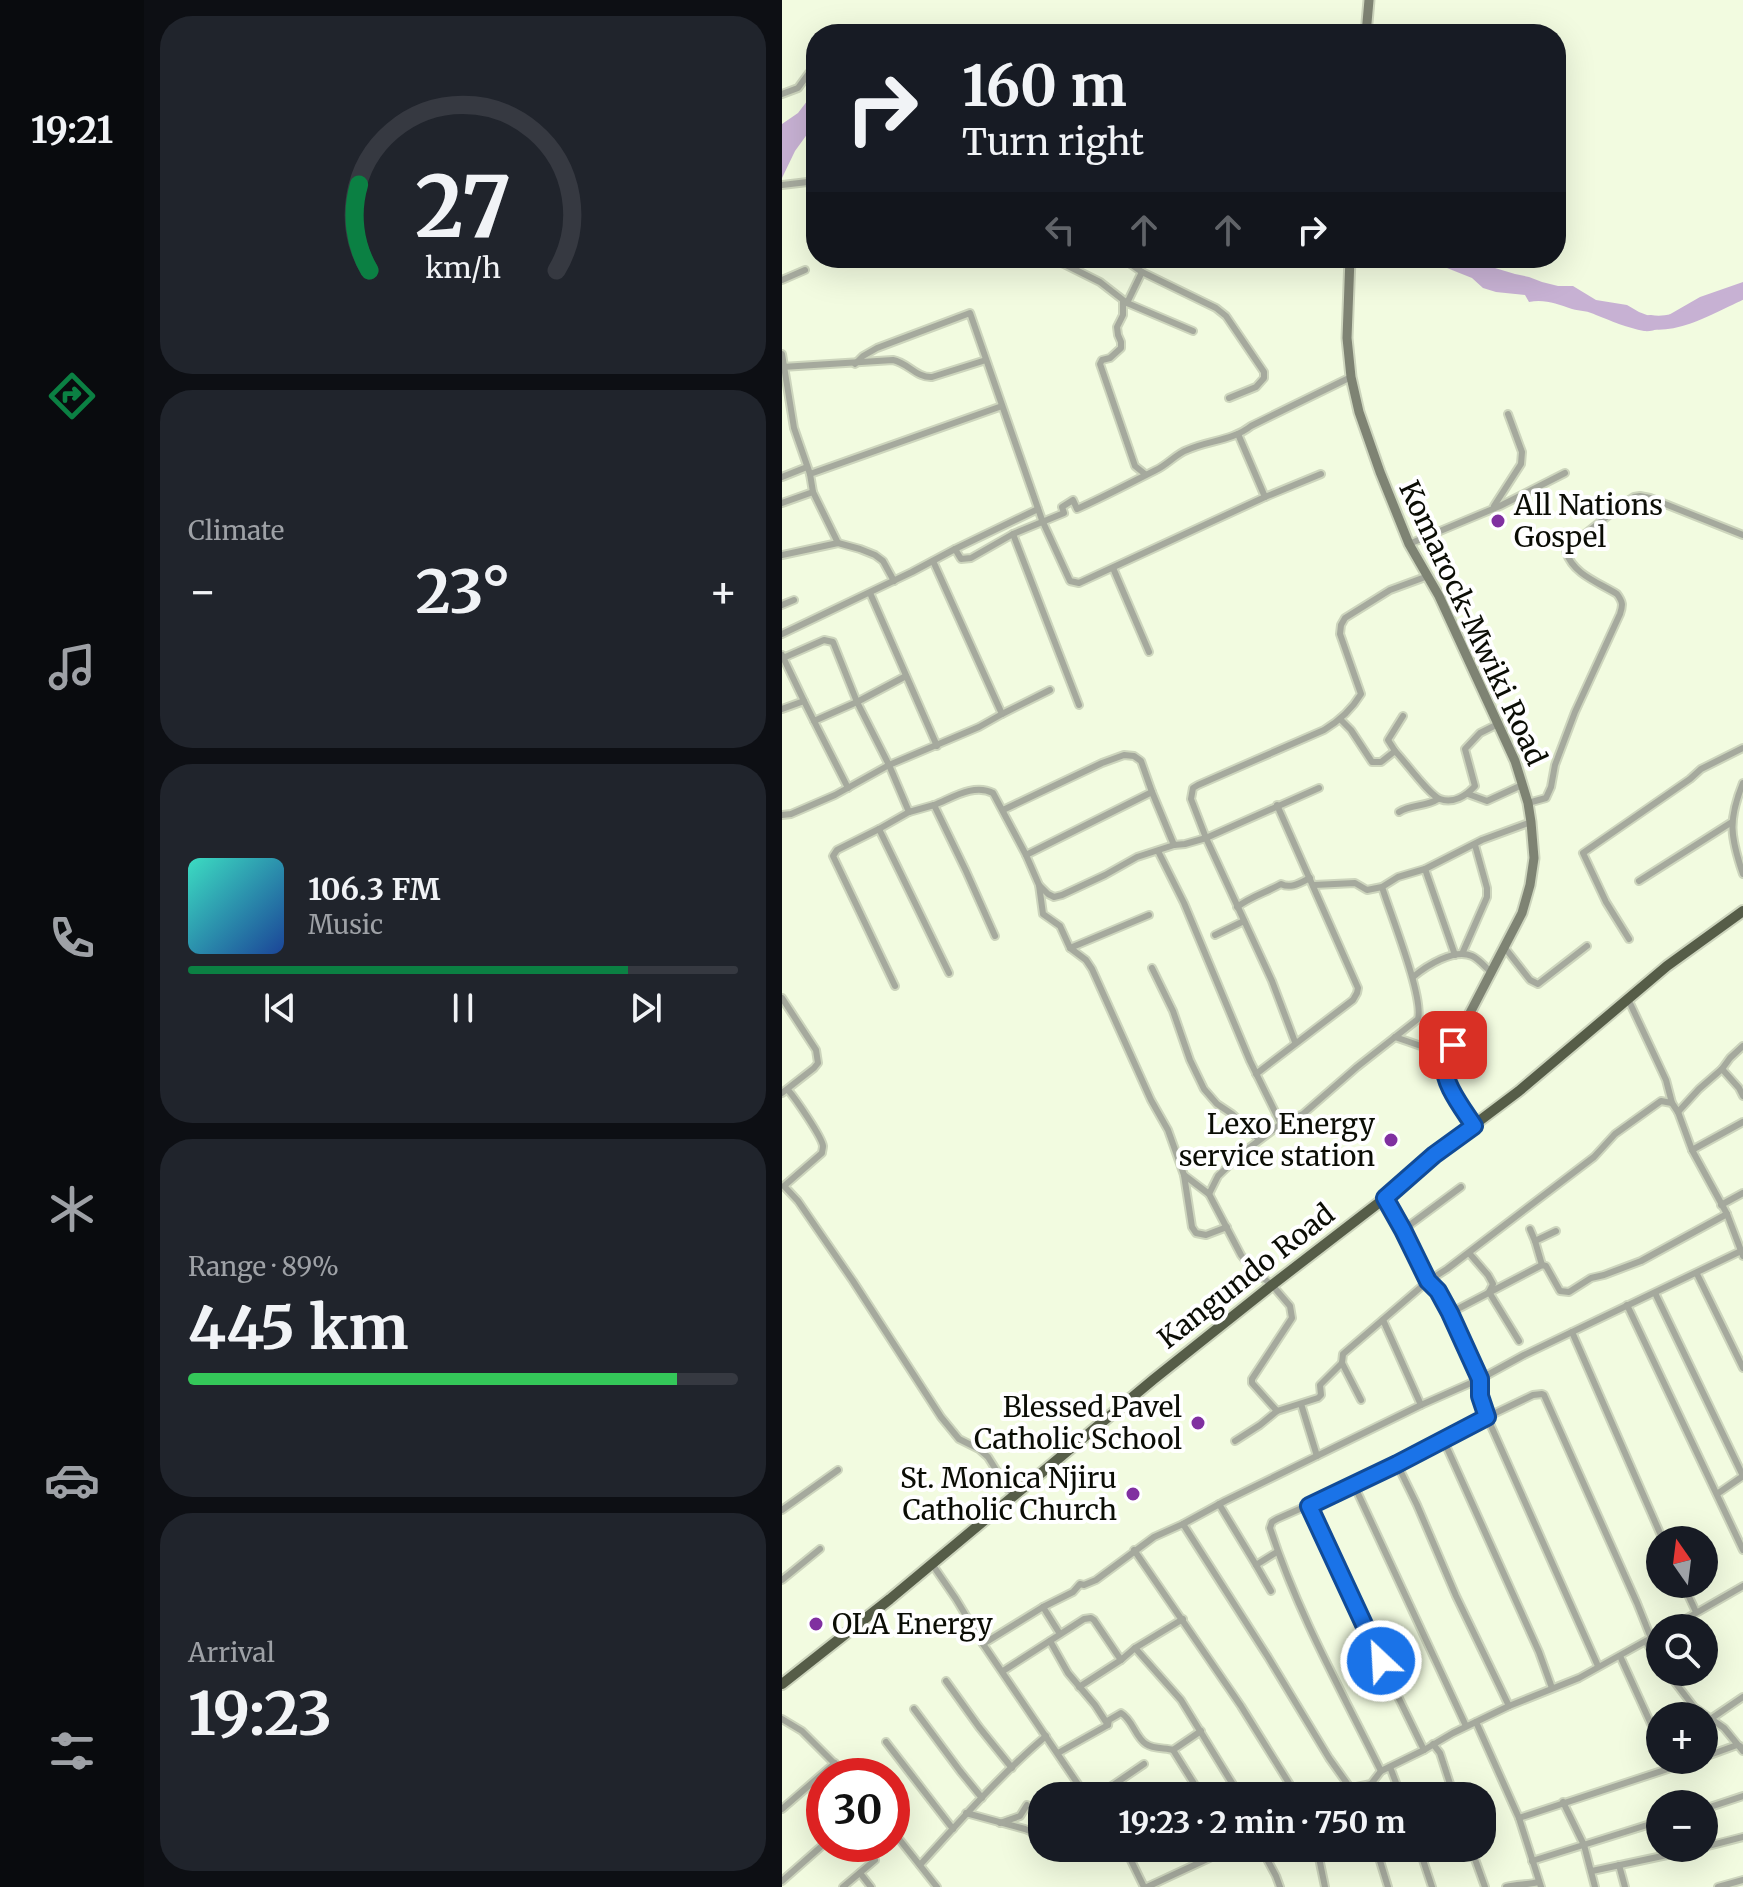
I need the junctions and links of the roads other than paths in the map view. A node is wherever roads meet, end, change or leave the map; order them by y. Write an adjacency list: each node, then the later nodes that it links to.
1 (1369, 0): 2 (main road)
2 (1367, 24)
3 (806, 77): 4 (street)
4 (782, 94)
5 (806, 183): 6 (street)
6 (782, 185)
7 (1072, 268): 13 (street)
8 (1136, 268): 11 (street)
9 (1350, 268): 19 (main road, Komarock-Mwiki Road)
10 (805, 270): 12 (street)
11 (1142, 272): 13 (street); 20 (street)
12 (782, 280)
13 (1125, 302): 14 (street); 26 (street)
14 (1193, 331)
15 (782, 354): 18 (street)
16 (986, 360): 17 (street); 17 (street); 21 (street)
17 (855, 364): 18 (street)
18 (783, 367): 24 (street)
19 (1351, 377): 23 (street); 38 (main road, Komarock-Mwiki Road)
20 (1229, 398)
21 (1002, 406): 24 (street); 32 (street)
22 (1508, 414): 33 (street)
23 (1238, 434): 26 (street); 30 (street)
24 (808, 470): 28 (street); 29 (street)
25 (1565, 473): 33 (street)
26 (1145, 474): 34 (street)
27 (1321, 474): 30 (street)
28 (782, 477)
29 (813, 492): 31 (street); 37 (street)
30 (1265, 497): 42 (street)
31 (782, 503)
32 (1038, 509): 34 (street); 39 (street)
33 (1492, 509): 38 (street)
34 (1042, 520): 35 (street); 42 (street)
35 (1013, 534): 39 (street); 55 (street)
36 (1743, 535): 73 (street)
37 (838, 543): 40 (street); 44 (street)
38 (1409, 544): 43 (main road, Komarock-Mwiki Road)
39 (955, 549): 41 (street)
40 (782, 555)
41 (933, 561): 44 (street); 57 (street)
42 (1113, 568): 49 (street)
43 (1428, 576): 59 (street); 61 (main road, Komarock-Mwiki Road)
44 (894, 581): 45 (street)
45 (870, 593): 48 (street); 51 (street)
46 (794, 600): 47 (street)
47 (782, 605)
48 (782, 634)
49 (1149, 652)
50 (783, 656): 53 (street); 54 (street)
51 (906, 676): 54 (street); 62 (street)
52 (1050, 690): 57 (street)
53 (804, 701): 56 (street); 60 (street)
54 (857, 702): 60 (street); 65 (street)
55 (1079, 705)
56 (782, 709)
57 (1002, 714): 62 (street)
58 (1403, 716): 64 (street)
59 (1340, 719): 64 (street); 85 (street)
60 (814, 721): 68 (street)
61 (1498, 724): 67 (main road, Komarock-Mwiki Road); 71 (street)
62 (937, 746): 65 (street)
63 (1743, 748): 102 (street)
64 (1395, 751): 72 (street)
65 (889, 765): 68 (street); 79 (street)
66 (1743, 783): 77 (street)
67 (1522, 785): 71 (street); 73 (main road, Komarock-Mwiki Road)
68 (848, 788): 81 (street)
69 (1319, 788): 75 (street)
70 (1152, 792): 76 (street); 86 (street); 89 (street)
71 (1468, 794): 72 (street)
72 (1438, 799): 80 (street)
73 (1528, 803): 82 (main road, Komarock-Mwiki Road)
74 (934, 805): 76 (street); 79 (street); 101 (street)
75 (1277, 805): 85 (street); 93 (street)
76 (1003, 810): 89 (street)
77 (1733, 810): 78 (street); 83 (street)
78 (1743, 810)
79 (909, 812): 84 (street)
80 (1399, 812)
81 (782, 815)
82 (1531, 822): 87 (street); 105 (main road, Komarock-Mwiki Road)
83 (1732, 822): 91 (street); 92 (street)
84 (879, 829): 108 (street); 111 (street)
85 (1206, 838): 86 (street); 96 (street)
86 (1174, 845): 88 (street)
87 (1475, 845): 90 (street); 106 (street)
88 (1158, 851): 94 (street); 119 (street)
89 (1026, 855): 94 (street)
90 (1425, 869): 95 (street); 106 (street)
91 (1743, 874)
92 (1639, 881)
93 (1312, 882): 95 (street); 96 (street); 115 (street)
94 (1039, 885): 104 (street)
95 (1382, 887): 110 (street)
96 (1237, 907): 99 (street)
97 (1743, 911): 113 (highway, Kangundo Road)
98 (1149, 915): 104 (street)
99 (1244, 921): 100 (street); 115 (street)
100 (1215, 935)
101 (995, 936)
102 (1629, 939)
103 (1587, 946): 105 (street)
104 (1070, 948): 129 (street)
105 (1505, 948): 109 (main road, Komarock-Mwiki Road)
106 (1458, 954): 109 (street); 110 (street)
107 (1152, 968): 127 (street)
108 (949, 973)
109 (1492, 973): 117 (main road, Komarock-Mwiki Road)
110 (1413, 977): 114 (street)
111 (895, 986)
112 (782, 998): 120 (street)
113 (1628, 999): 122 (street); 126 (highway, Kangundo Road)
114 (1395, 1037): 117 (street); 125 (street)
115 (1295, 1042): 119 (street)
116 (1743, 1046): 118 (street)
117 (1447, 1055): 126 (main road)
118 (1722, 1069): 121 (street); 123 (street)
119 (1256, 1074): 125 (street)
120 (785, 1092): 130 (street)
121 (1743, 1096)
122 (1672, 1103): 123 (street); 142 (street)
123 (1678, 1112): 128 (street)
124 (1743, 1122): 128 (street)
125 (1281, 1124): 127 (street)
126 (1474, 1126): 134 (highway, Kangundo Road)
127 (1259, 1139): 133 (street)
128 (1692, 1150): 135 (street)
129 (1184, 1175): 133 (street); 137 (street)
130 (783, 1186): 169 (street)
131 (1461, 1187): 139 (street)
132 (1743, 1193): 135 (street)
133 (1209, 1194): 137 (street)
134 (1385, 1198): 139 (street); 147 (highway, Kangundo Road)
135 (1721, 1205): 136 (street)
136 (1727, 1214): 143 (street); 144 (street)
137 (1227, 1227): 147 (street)
138 (1530, 1229): 141 (street)
139 (1403, 1230): 146 (street)
140 (1556, 1231): 141 (street)
141 (1535, 1241): 144 (street)
142 (1469, 1253): 146 (street); 148 (street)
143 (1742, 1254): 145 (street)
144 (1542, 1265): 148 (street)
145 (1697, 1274): 149 (street); 156 (street)
146 (1428, 1281): 151 (street); 152 (street)
147 (1272, 1285): 161 (street); 169 (highway, Kangundo Road)
148 (1489, 1292): 151 (street); 154 (street)
149 (1655, 1293): 150 (street); 170 (street)
150 (1627, 1305): 153 (street); 170 (street)
151 (1450, 1313): 157 (street)
152 (1383, 1320): 155 (street); 160 (street)
153 (1572, 1332): 157 (street); 175 (street)
154 (1519, 1341)
155 (1342, 1363): 158 (street); 159 (street)
156 (1743, 1368)
157 (1480, 1379): 160 (street); 162 (street)
158 (1361, 1400)
159 (1301, 1404): 161 (street); 165 (street)
160 (1421, 1405): 165 (street)
161 (1277, 1411): 164 (street)
162 (1487, 1417): 163 (street); 190 (street); 198 (street)
163 (1443, 1439): 166 (street); 204 (street)
164 (1235, 1441)
165 (1317, 1456): 171 (street)
166 (1397, 1464): 168 (street); 207 (street)
167 (838, 1470): 173 (street)
168 (1354, 1485): 172 (street); 215 (street)
169 (1014, 1494): 180 (highway, Kangundo Road)
170 (1717, 1494): 178 (street)
171 (1219, 1504): 174 (street); 181 (street)
172 (1309, 1506): 179 (street); 222 (street)
173 (782, 1510)
174 (1183, 1524): 177 (street); 236 (street)
175 (1657, 1526)
176 (820, 1549): 182 (street)
177 (1134, 1550): 186 (street); 189 (street)
178 (1743, 1550)
179 (1277, 1552): 181 (street); 229 (street)
180 (932, 1564): 194 (street); 201 (highway, Kangundo Road)
181 (1256, 1565): 184 (street)
182 (782, 1580)
183 (1743, 1586): 187 (street)
184 (1271, 1591)
185 (1690, 1598): 187 (street)
186 (1043, 1607): 191 (street); 194 (street)
187 (1696, 1612): 188 (street)
188 (1693, 1614)
189 (1183, 1619): 195 (street); 235 (street)
190 (1646, 1633)
191 (1060, 1634): 192 (street); 197 (street)
192 (1050, 1641): 199 (street); 203 (street)
193 (1646, 1641): 196 (street)
194 (983, 1644): 199 (street)
195 (1135, 1648): 197 (street); 216 (street)
196 (1620, 1656): 198 (street); 209 (street)
197 (1121, 1660): 203 (street)
198 (1598, 1666): 204 (street)
199 (1003, 1671): 217 (street)
200 (946, 1681): 228 (street)
201 (782, 1684)
202 (1678, 1686): 206 (street)
203 (1079, 1687): 214 (street)
204 (1552, 1688): 207 (street)
205 (1743, 1697): 210 (street)
206 (1690, 1702)
207 (1509, 1706): 212 (street)
208 (914, 1709): 242 (street)
209 (1646, 1713)
210 (1718, 1714)
211 (782, 1719): 225 (street)
212 (1476, 1722): 215 (street); 248 (street)
213 (1718, 1723): 220 (street)
214 (1108, 1725): 221 (street); 223 (street)
215 (1466, 1726): 219 (street)
216 (1201, 1731): 221 (street); 234 (street)
217 (1046, 1736): 223 (street); 228 (street)
218 (886, 1742): 251 (street)
219 (1433, 1744): 222 (street); 239 (street)
220 (1741, 1748): 224 (street)
221 (1173, 1750): 233 (street)
222 (1424, 1750): 227 (street)
223 (1058, 1753): 231 (street)
224 (1718, 1754)
225 (830, 1758)
226 (1144, 1764): 232 (street)
227 (1390, 1767): 229 (street); 238 (street)
228 (1012, 1768): 242 (street)
229 (1381, 1771): 237 (street)
230 (1654, 1774): 243 (street)
231 (1077, 1782)
232 (1118, 1782)
233 (1193, 1782)
234 (1232, 1782)
235 (1288, 1782)
236 (1347, 1782)
237 (1373, 1782)
238 (1396, 1782)
239 (1449, 1782)
240 (806, 1788): 246 (street)
241 (1743, 1796): 244 (street)
242 (982, 1798): 247 (street)
243 (1563, 1802): 248 (street); 255 (street)
244 (1718, 1804)
245 (1027, 1805): 249 (street)
246 (782, 1809)
247 (966, 1813): 249 (street); 251 (street)
248 (1519, 1818): 259 (street)
249 (1000, 1823): 252 (street)
250 (1646, 1825): 255 (street)
251 (953, 1829): 268 (street)
252 (1028, 1830)
253 (1743, 1837): 254 (street)
254 (1718, 1844)
255 (1584, 1845): 259 (street); 270 (street)
256 (910, 1852): 268 (street)
257 (1646, 1859): 269 (street)
258 (806, 1860): 273 (street)
259 (1532, 1861): 274 (street)
260 (873, 1862): 271 (street)
261 (1133, 1862): 278 (street)
262 (1200, 1862): 278 (street)
263 (1268, 1862): 279 (street)
264 (1320, 1862): 280 (street)
265 (1380, 1862): 281 (street)
266 (1424, 1862): 282 (street)
267 (1476, 1862): 283 (street)
268 (920, 1865): 277 (street)
269 (1619, 1865): 270 (street); 286 (street)
270 (1592, 1871): 285 (street)
271 (860, 1873): 275 (street); 276 (street)
272 (1743, 1880): 287 (street)
273 (782, 1881)
274 (1540, 1885): 284 (street)
275 (843, 1887)
276 (871, 1887)
277 (937, 1887)
278 (1146, 1887)
279 (1280, 1887)
280 (1325, 1887)
281 (1388, 1887)
282 (1432, 1887)
283 (1485, 1887)
284 (1506, 1887)
285 (1595, 1887)
286 (1625, 1887)
287 (1718, 1887)

